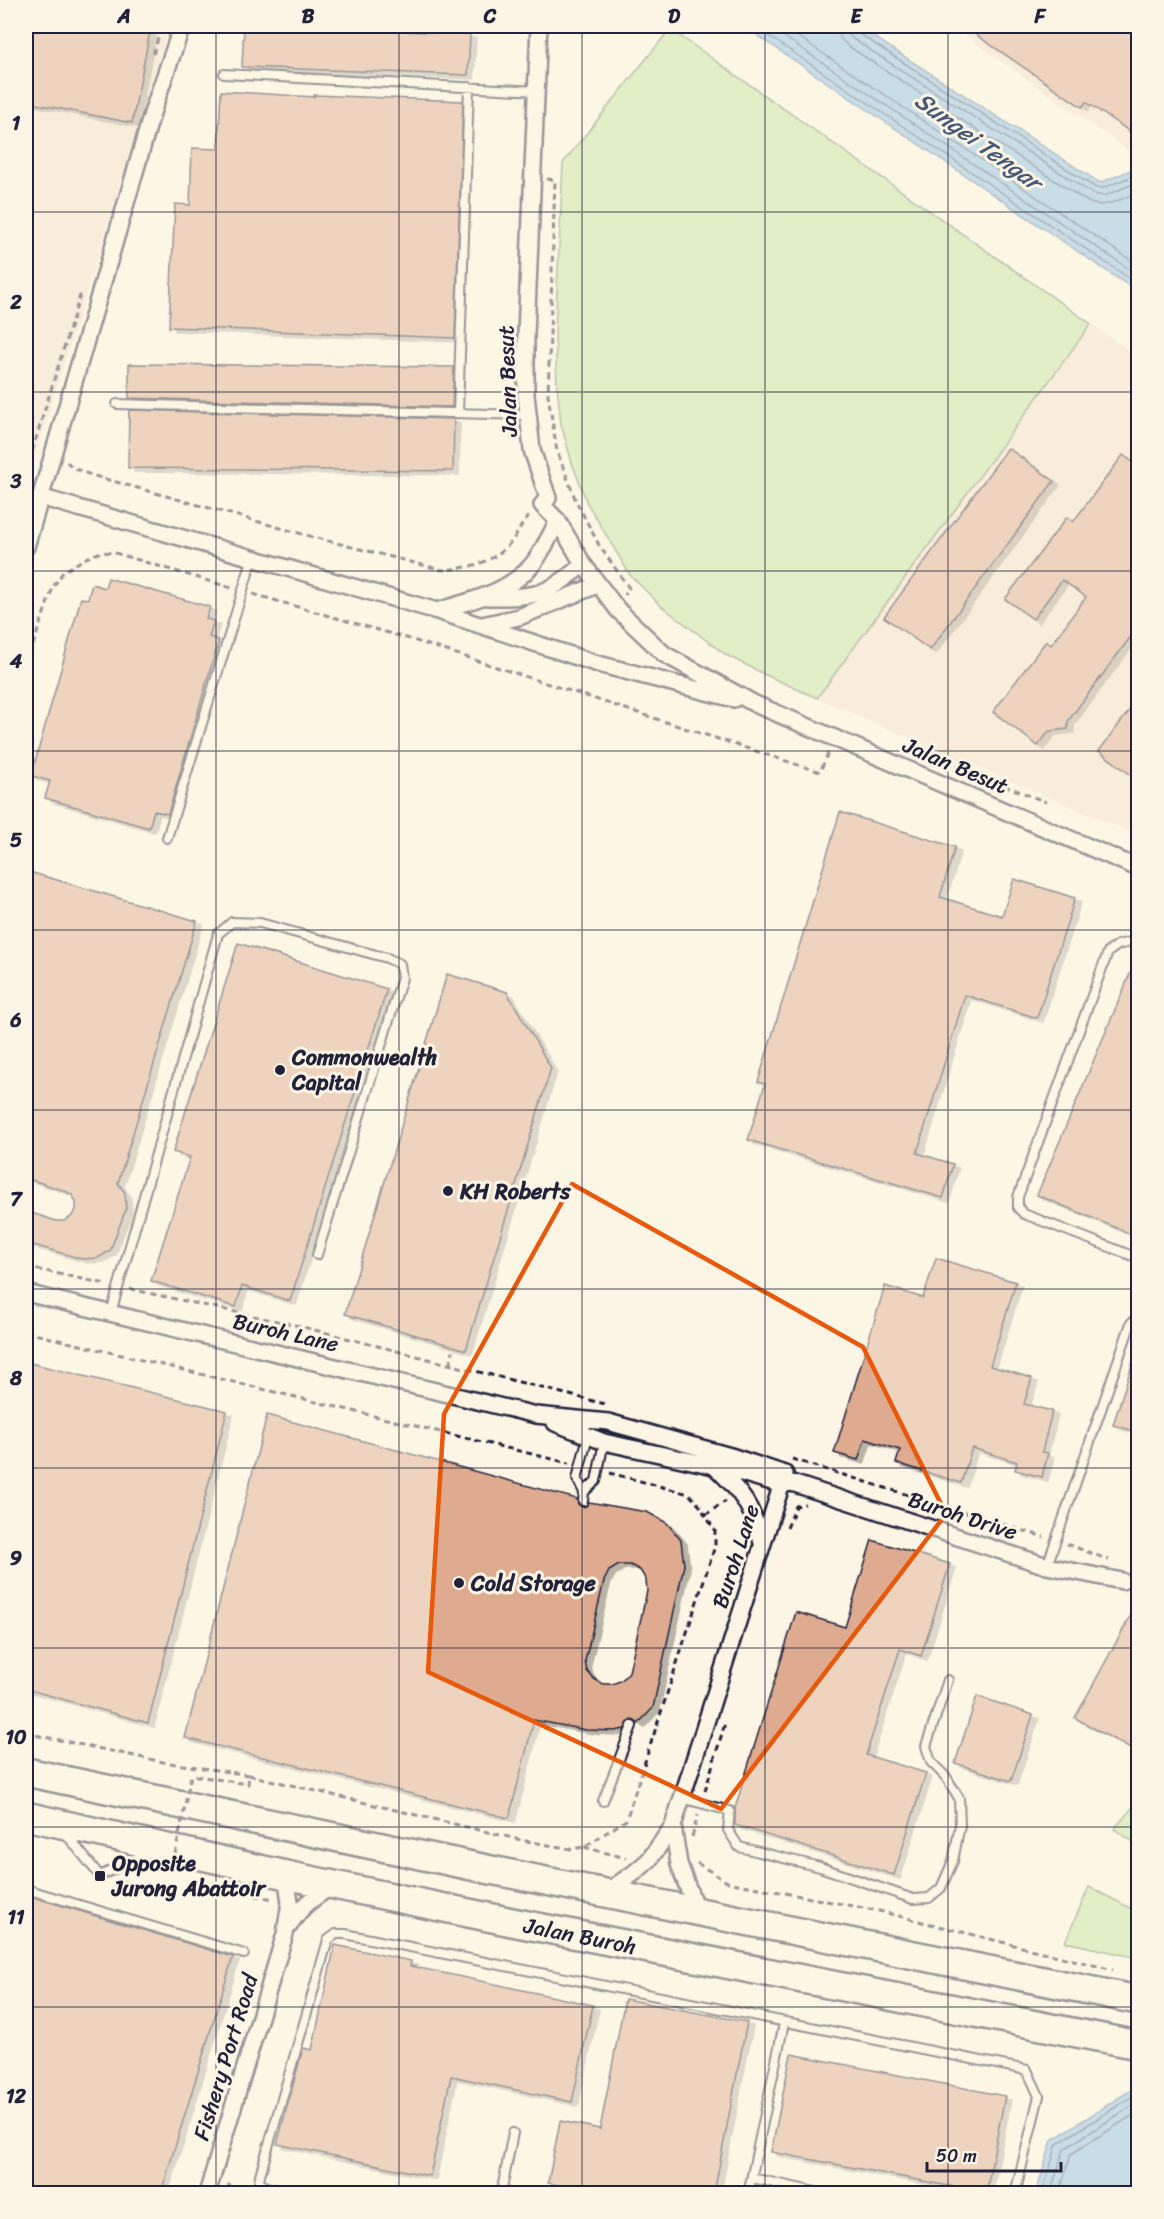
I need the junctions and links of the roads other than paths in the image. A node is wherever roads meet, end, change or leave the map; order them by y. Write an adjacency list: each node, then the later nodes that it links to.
1 (182, 26): 9 (street)
2 (539, 26): 5 (street, Jalan Besut)
3 (224, 74): 4 (lane)
4 (469, 87): 5 (lane); 7 (lane)
5 (537, 91): 8 (street, Jalan Besut)
6 (117, 405): 7 (lane)
7 (458, 413): 8 (lane)
8 (528, 416): 10 (street, Jalan Besut)
9 (40, 497): 11 (street); 12 (street, Jalan Besut)
10 (558, 521): 13 (street, Jalan Besut); 15 (street)
11 (26, 547)
12 (253, 557): 16 (street, Jalan Besut); 19 (lane)
13 (583, 564): 14 (street, Jalan Besut); 15 (street)
14 (597, 585): 17 (street); 18 (street, Jalan Besut)
15 (484, 597): 16 (street)
16 (437, 611): 17 (street, Jalan Besut)
17 (482, 625): 18 (street, Jalan Besut)
18 (756, 704): 20 (street, Jalan Besut)
19 (167, 838)
20 (1138, 868)
21 (1138, 940): 23 (lane)
22 (317, 1255): 25 (lane)
23 (1138, 1258)
24 (26, 1293): 25 (street, Buroh Lane)
25 (111, 1313): 27 (street, Buroh Lane)
26 (1138, 1319): 33 (lane)
27 (536, 1415): 28 (street); 31 (street)
28 (588, 1436): 29 (street); 29 (lane)
29 (604, 1442): 30 (street)
30 (715, 1467): 31 (street, Buroh Drive); 32 (street)
31 (786, 1481): 32 (street, Buroh Lane); 33 (street, Buroh Drive)
32 (762, 1543): 38 (street, Buroh Lane)
33 (1047, 1566): 34 (street, Buroh Drive)
34 (1122, 1581)
35 (948, 1680): 38 (lane)
36 (632, 1726): 39 (lane)
37 (26, 1772): 47 (highway, Jalan Buroh)
38 (681, 1798): 42 (street, Buroh Lane)
39 (603, 1801)
40 (26, 1816): 41 (highway, Jalan Buroh)
41 (57, 1823): 43 (highway, Jalan Buroh); 43 (lane)
42 (673, 1826): 47 (street, Buroh Lane); 48 (street, Buroh Lane)
43 (167, 1856): 44 (highway, Jalan Buroh)
44 (286, 1875): 45 (highway, Jalan Buroh); 49 (street, Fishery Port Road)
45 (335, 1885): 49 (street, Fishery Port Road); 53 (highway, Jalan Buroh)
46 (26, 1889): 50 (lane)
47 (604, 1893): 48 (highway, Jalan Buroh)
48 (697, 1912): 51 (highway, Jalan Buroh)
49 (285, 1934): 56 (street, Fishery Port Road)
50 (244, 1954)
51 (1125, 1989)
52 (784, 2023): 55 (lane); 57 (lane); 61 (lane)
53 (1138, 2044)
54 (513, 2133): 58 (lane)
55 (752, 2178): 59 (lane); 60 (lane)
56 (207, 2193)
57 (297, 2193)
58 (501, 2193)
59 (748, 2193)
60 (825, 2193)
61 (1015, 2193)

